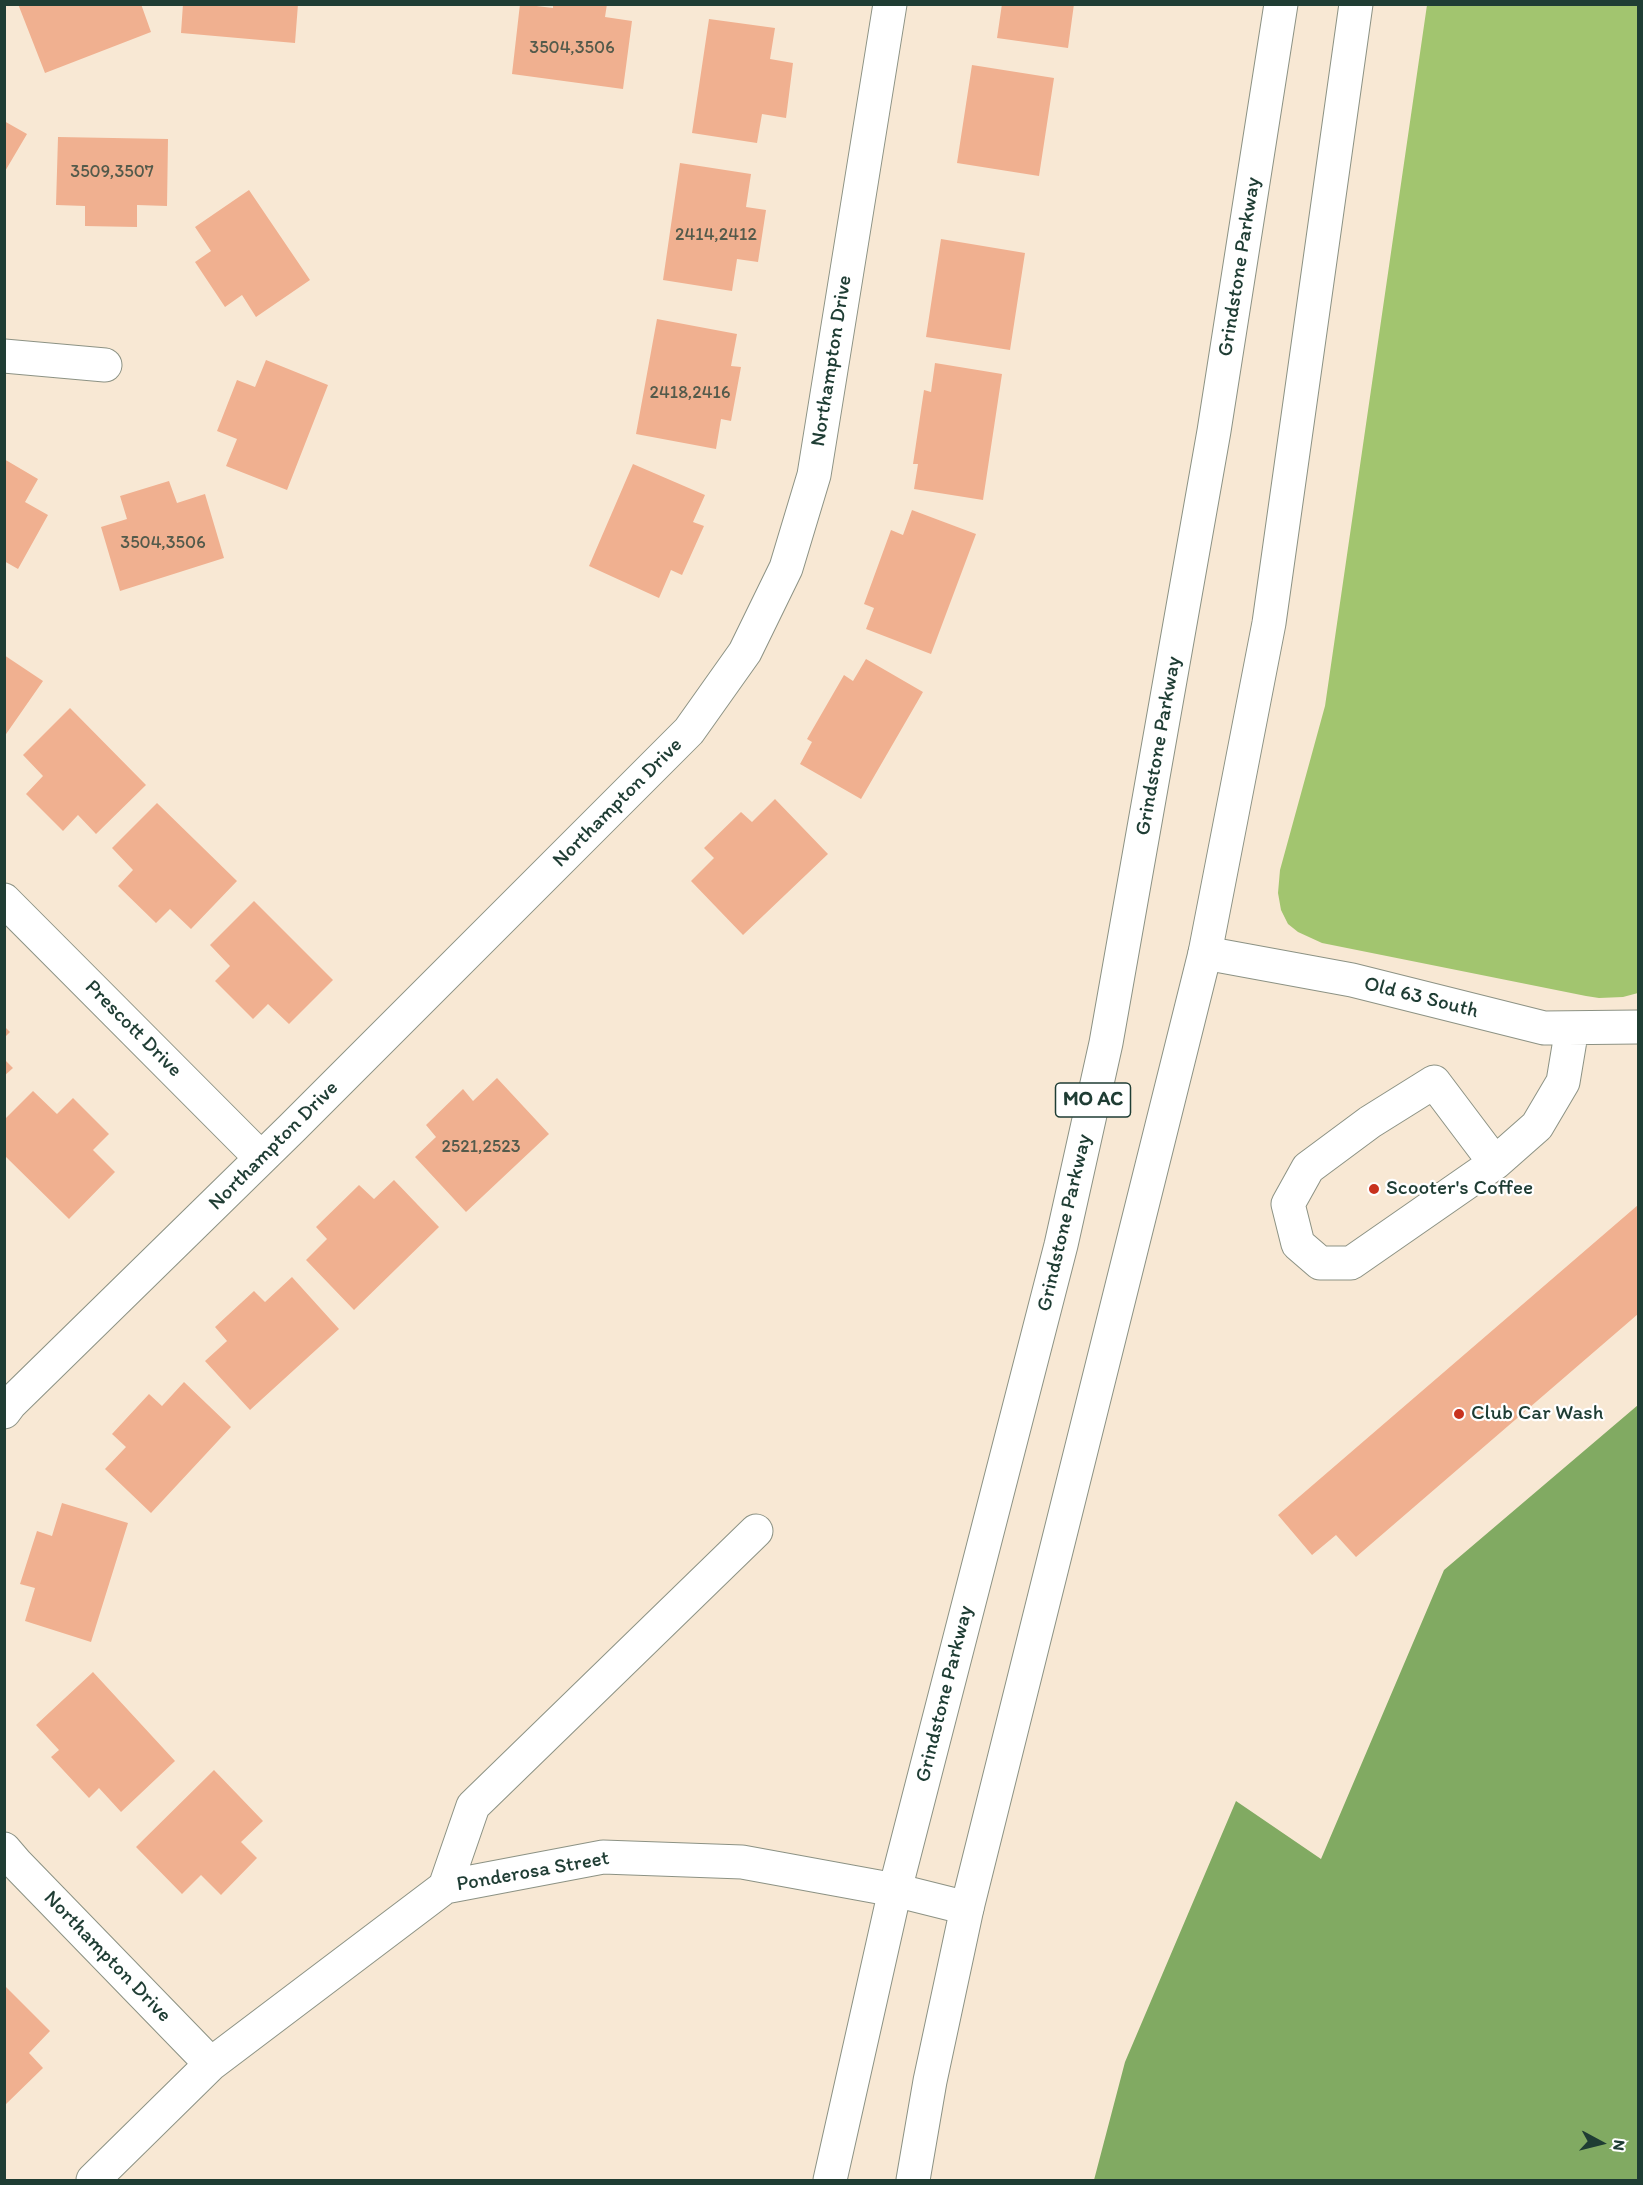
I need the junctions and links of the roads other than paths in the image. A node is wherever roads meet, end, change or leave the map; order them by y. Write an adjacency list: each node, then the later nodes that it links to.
1 (890, 4): 12 (main road, Northampton Drive)
2 (1281, 4): 18 (main road, Grindstone Parkway / MO AC)
3 (1356, 4): 5 (main road)
4 (1368, 4): 5 (main road)
5 (1350, 41): 9 (main road)
6 (4, 356): 7 (main road)
7 (105, 365)
8 (4, 900): 12 (main road, Prescott Drive)
9 (1205, 953): 11 (main road, Old 63 South); 19 (main road)
10 (1638, 1027): 11 (main road, Old 63 South)
11 (1572, 1028): 13 (main road)
12 (261, 1158): 14 (main road, Northampton Drive)
13 (1496, 1163): 13 (main road)
14 (4, 1412)
15 (756, 1531): 17 (main road)
16 (4, 1849): 20 (main road, Northampton Drive)
17 (445, 1887): 18 (main road, Ponderosa Street); 20 (main road, Ponderosa Street)
18 (895, 1890): 19 (main road, Ponderosa Street); 22 (main road, Grindstone Parkway / MO AC)
19 (967, 1908): 23 (main road)
20 (211, 2064): 21 (main road, Ponderosa Street)
21 (93, 2181)
22 (830, 2181)
23 (913, 2181)

